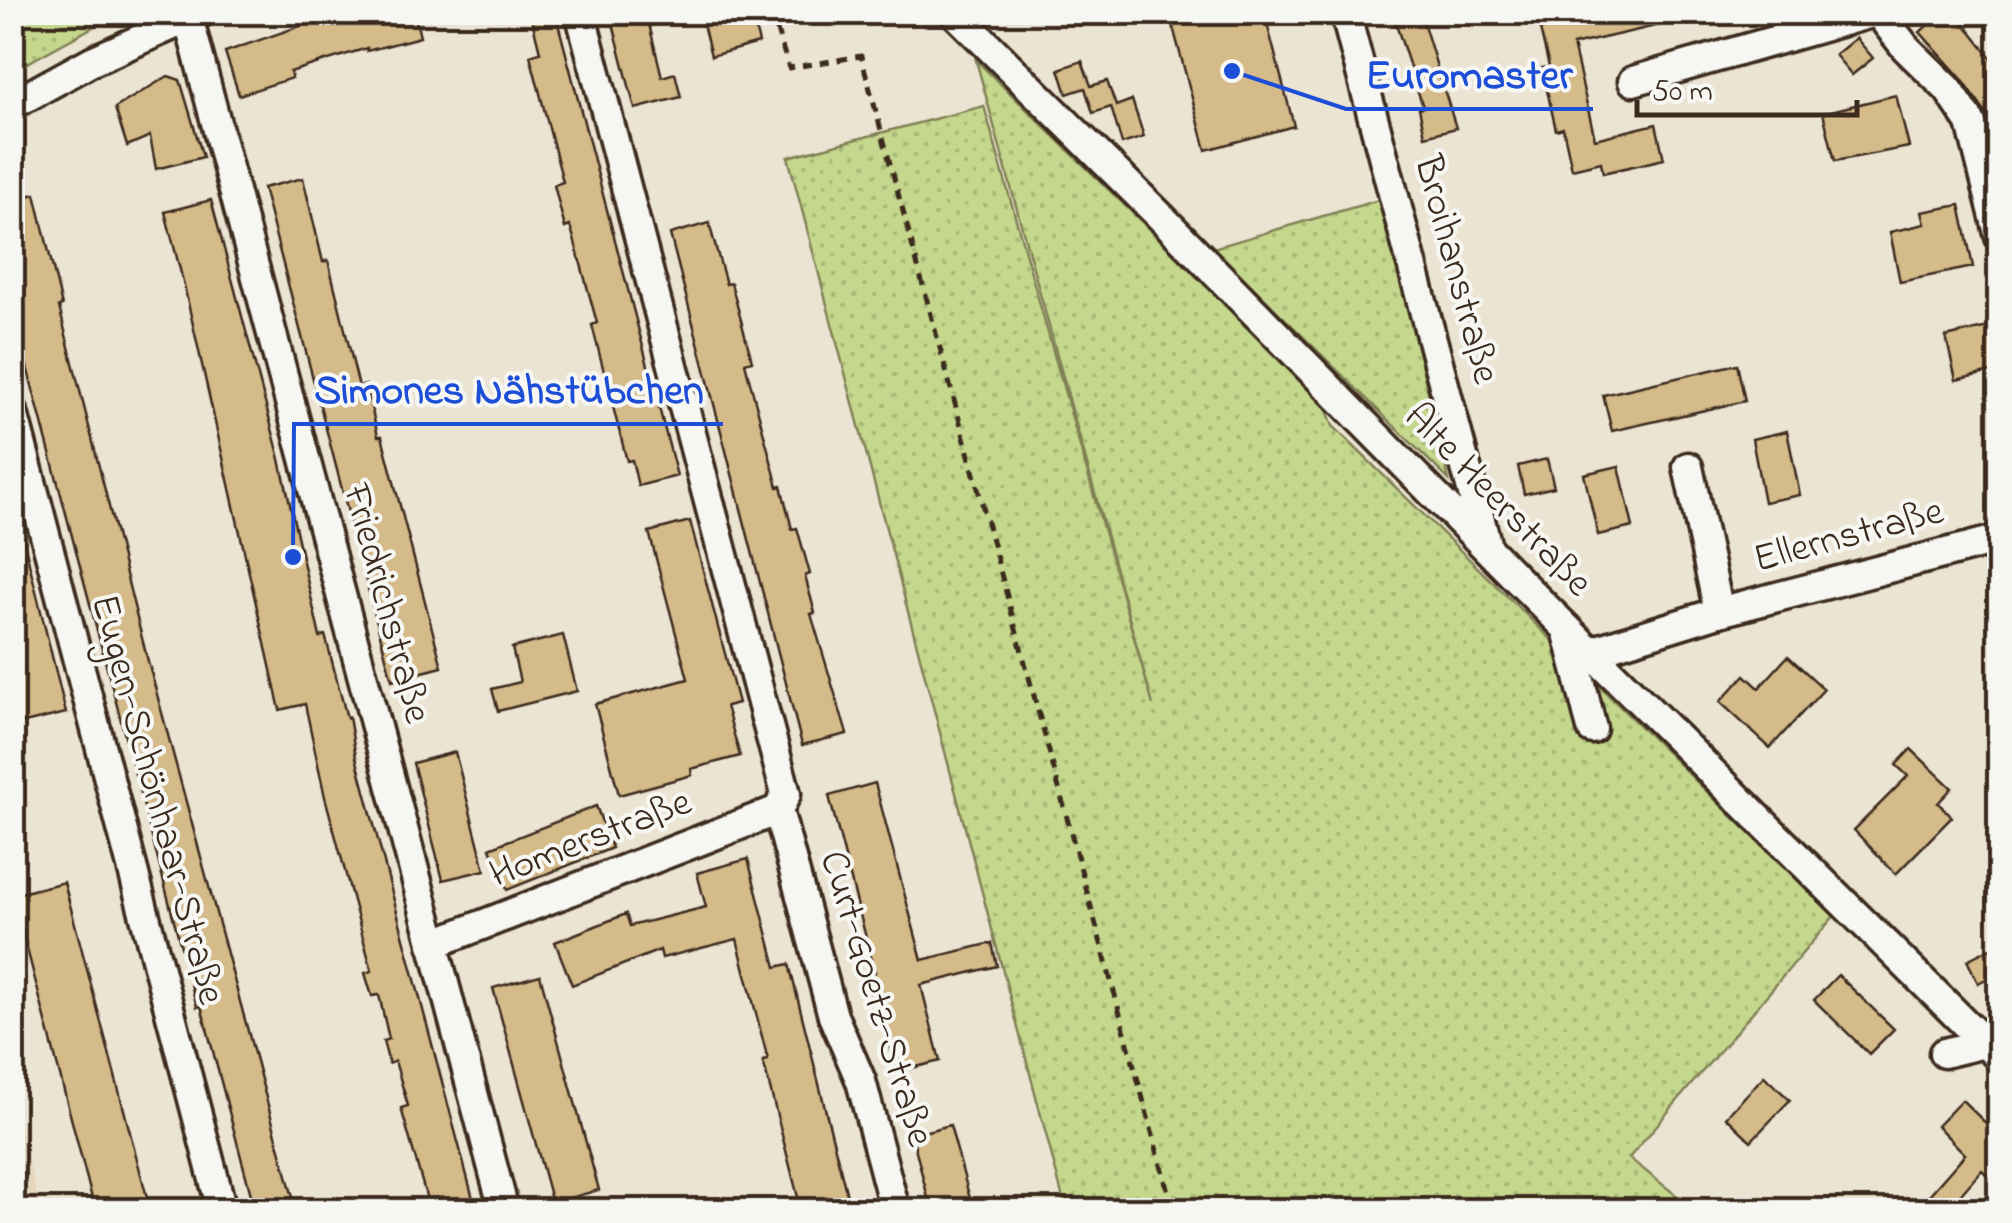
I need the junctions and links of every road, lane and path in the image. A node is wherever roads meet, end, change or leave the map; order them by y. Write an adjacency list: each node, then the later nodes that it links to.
1 (580, 12): 18 (street, Curt-Goetz-Straße)
2 (771, 12): 25 (path)
3 (954, 12): 13 (street, Alte Heerstraße)
4 (1346, 12): 13 (street, Broihanstraße)
5 (1876, 12): 7 (street); 9 (street)
6 (195, 15): 8 (street); 19 (street, Friedrichstraße)
7 (1633, 81)
8 (12, 104)
9 (2000, 237)
10 (12, 409): 22 (street, Eugen-Schönhaar-Straße)
11 (1688, 467): 14 (street, Ellernstraße)
12 (2000, 539): 14 (street, Ellernstraße)
13 (1488, 548): 15 (street, Alte Heerstraße)
14 (1719, 612): 16 (street, Ellernstraße)
15 (1567, 629): 16 (street, Alte Heerstraße); 17 (street)
16 (1590, 652): 20 (street, Alte Heerstraße)
17 (1592, 729)
18 (778, 810): 19 (street, Homerstraße); 24 (street, Curt-Goetz-Straße)
19 (433, 944): 23 (street, Friedrichstraße)
20 (1992, 1050): 21 (street, Alte Heerstraße)
21 (1944, 1053)
22 (222, 1210)
23 (504, 1210)
24 (895, 1210)
25 (1173, 1210)

